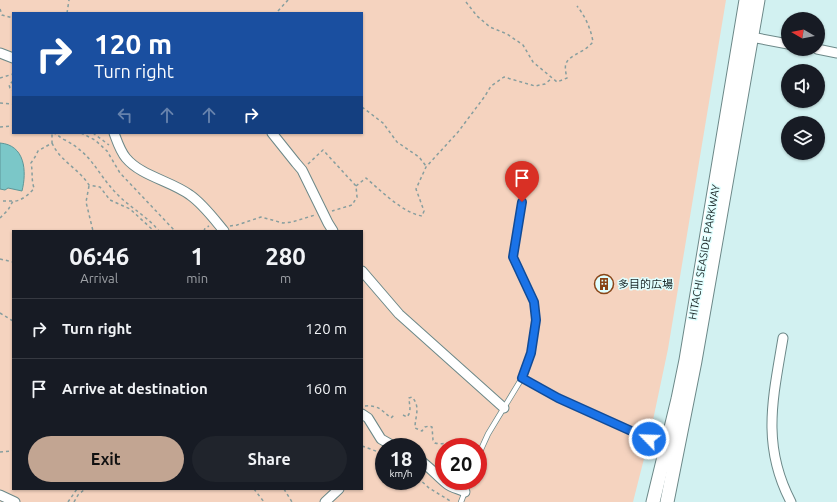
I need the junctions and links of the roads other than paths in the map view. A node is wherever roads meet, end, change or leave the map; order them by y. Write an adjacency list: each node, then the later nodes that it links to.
1 (746, 0): 3 (main road, HITACHI SEASIDE PARKWAY)
2 (758, 0): 3 (main road, HITACHI SEASIDE PARKWAY)
3 (746, 36): 4 (street); 21 (main road, HITACHI SEASIDE PARKWAY); 30 (main road, HITACHI SEASIDE PARKWAY)
4 (781, 43)
5 (825, 51): 7 (street)
6 (0, 53): 8 (street)
7 (837, 53)
8 (12, 58)
9 (114, 134): 12 (street)
10 (273, 134): 13 (street)
11 (522, 202): 16 (lane)
12 (219, 228)
13 (332, 230)
14 (363, 272): 17 (street)
15 (783, 338): 31 (street)
16 (522, 378): 17 (lane); 21 (lane)
17 (504, 408): 20 (lane)
18 (363, 415): 19 (street)
19 (380, 438)
20 (486, 438)
21 (667, 445): 29 (main road, HITACHI SEASIDE PARKWAY)
22 (427, 465): 24 (street)
23 (338, 490): 27 (street)
24 (465, 492): 28 (lane)
25 (0, 495): 26 (street)
26 (15, 502)
27 (325, 502)
28 (461, 502)
29 (653, 502)
30 (667, 502)
31 (791, 502)

